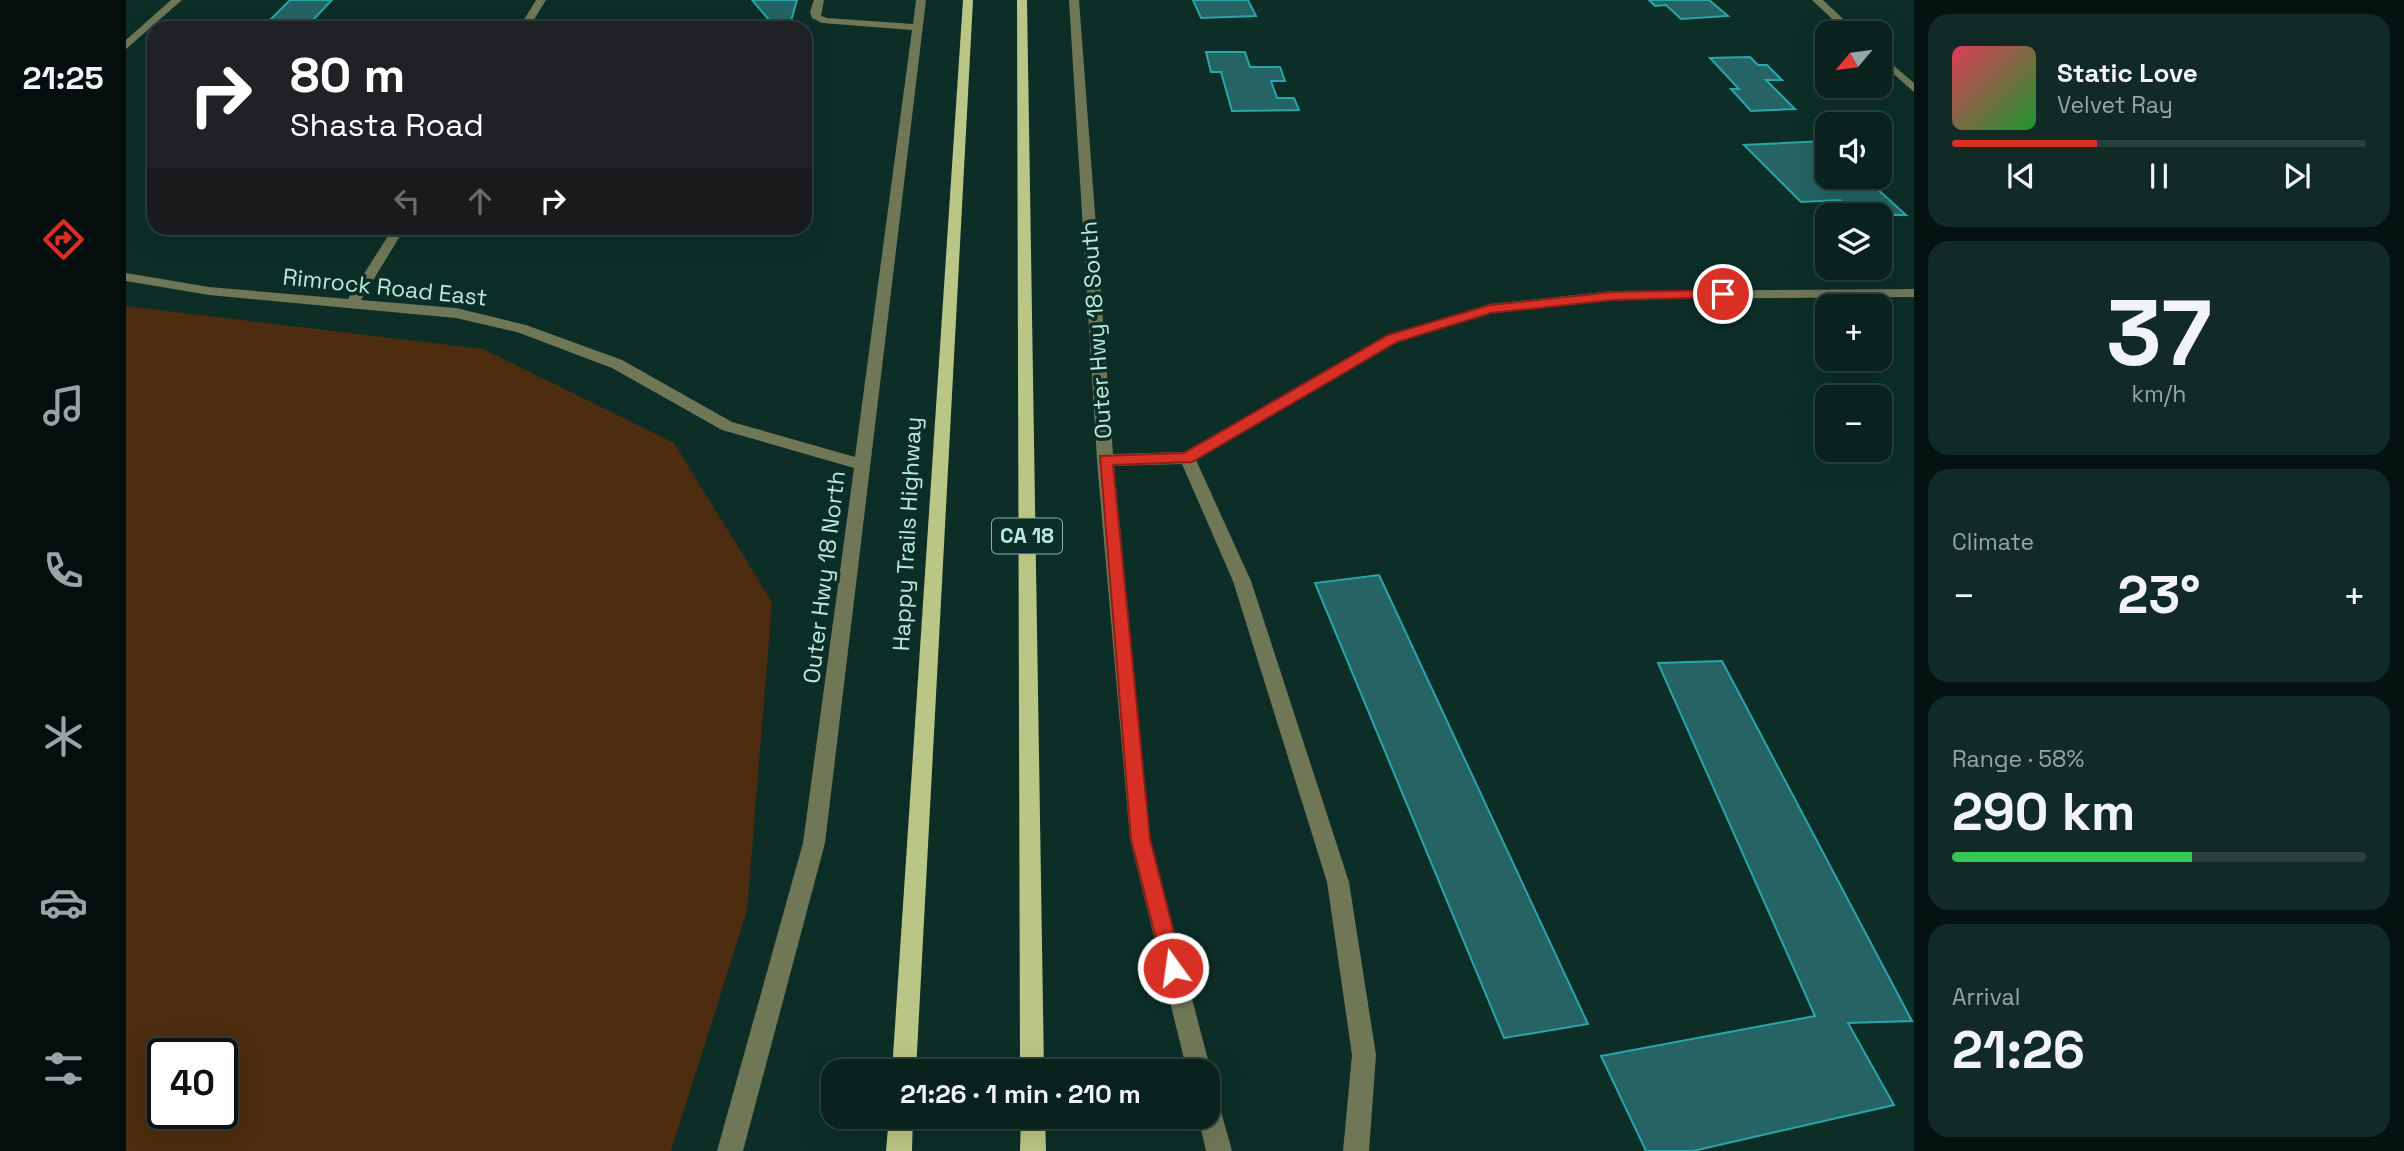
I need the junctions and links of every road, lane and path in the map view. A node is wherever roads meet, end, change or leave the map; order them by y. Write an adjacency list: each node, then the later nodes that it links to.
1 (177, 0): 9 (street)
2 (541, 0): 10 (street)
3 (819, 0): 13 (street)
4 (921, 0): 13 (street, Outer Hwy 18 North)
5 (968, 0): 24 (main road, Happy Trails Highway)
6 (1022, 0): 25 (main road, CA 18)
7 (1074, 0): 22 (street, Outer Hwy 18 South)
8 (1817, 0): 11 (street)
9 (154, 21)
10 (528, 21)
11 (1840, 21)
12 (147, 27): 14 (street)
13 (918, 27): 23 (street, Outer Hwy 18 North)
14 (126, 46)
15 (1892, 68): 16 (street)
16 (1914, 89)
17 (395, 235): 20 (street)
18 (126, 277): 20 (street, Rimrock Road East)
19 (1914, 293): 21 (street)
20 (352, 304): 23 (street, Rimrock Road East)
21 (1187, 458): 22 (street); 34 (street)
22 (1105, 460): 26 (street, Outer Hwy 18 South)
23 (863, 465): 30 (street, Outer Hwy 18 North)
24 (905, 1059)
25 (1032, 1059)
26 (1196, 1059)
27 (900, 1129): 31 (main road)
28 (1032, 1129): 32 (main road)
29 (1214, 1129): 33 (street)
30 (730, 1151)
31 (899, 1151)
32 (1033, 1151)
33 (1219, 1151)
34 (1356, 1151)

